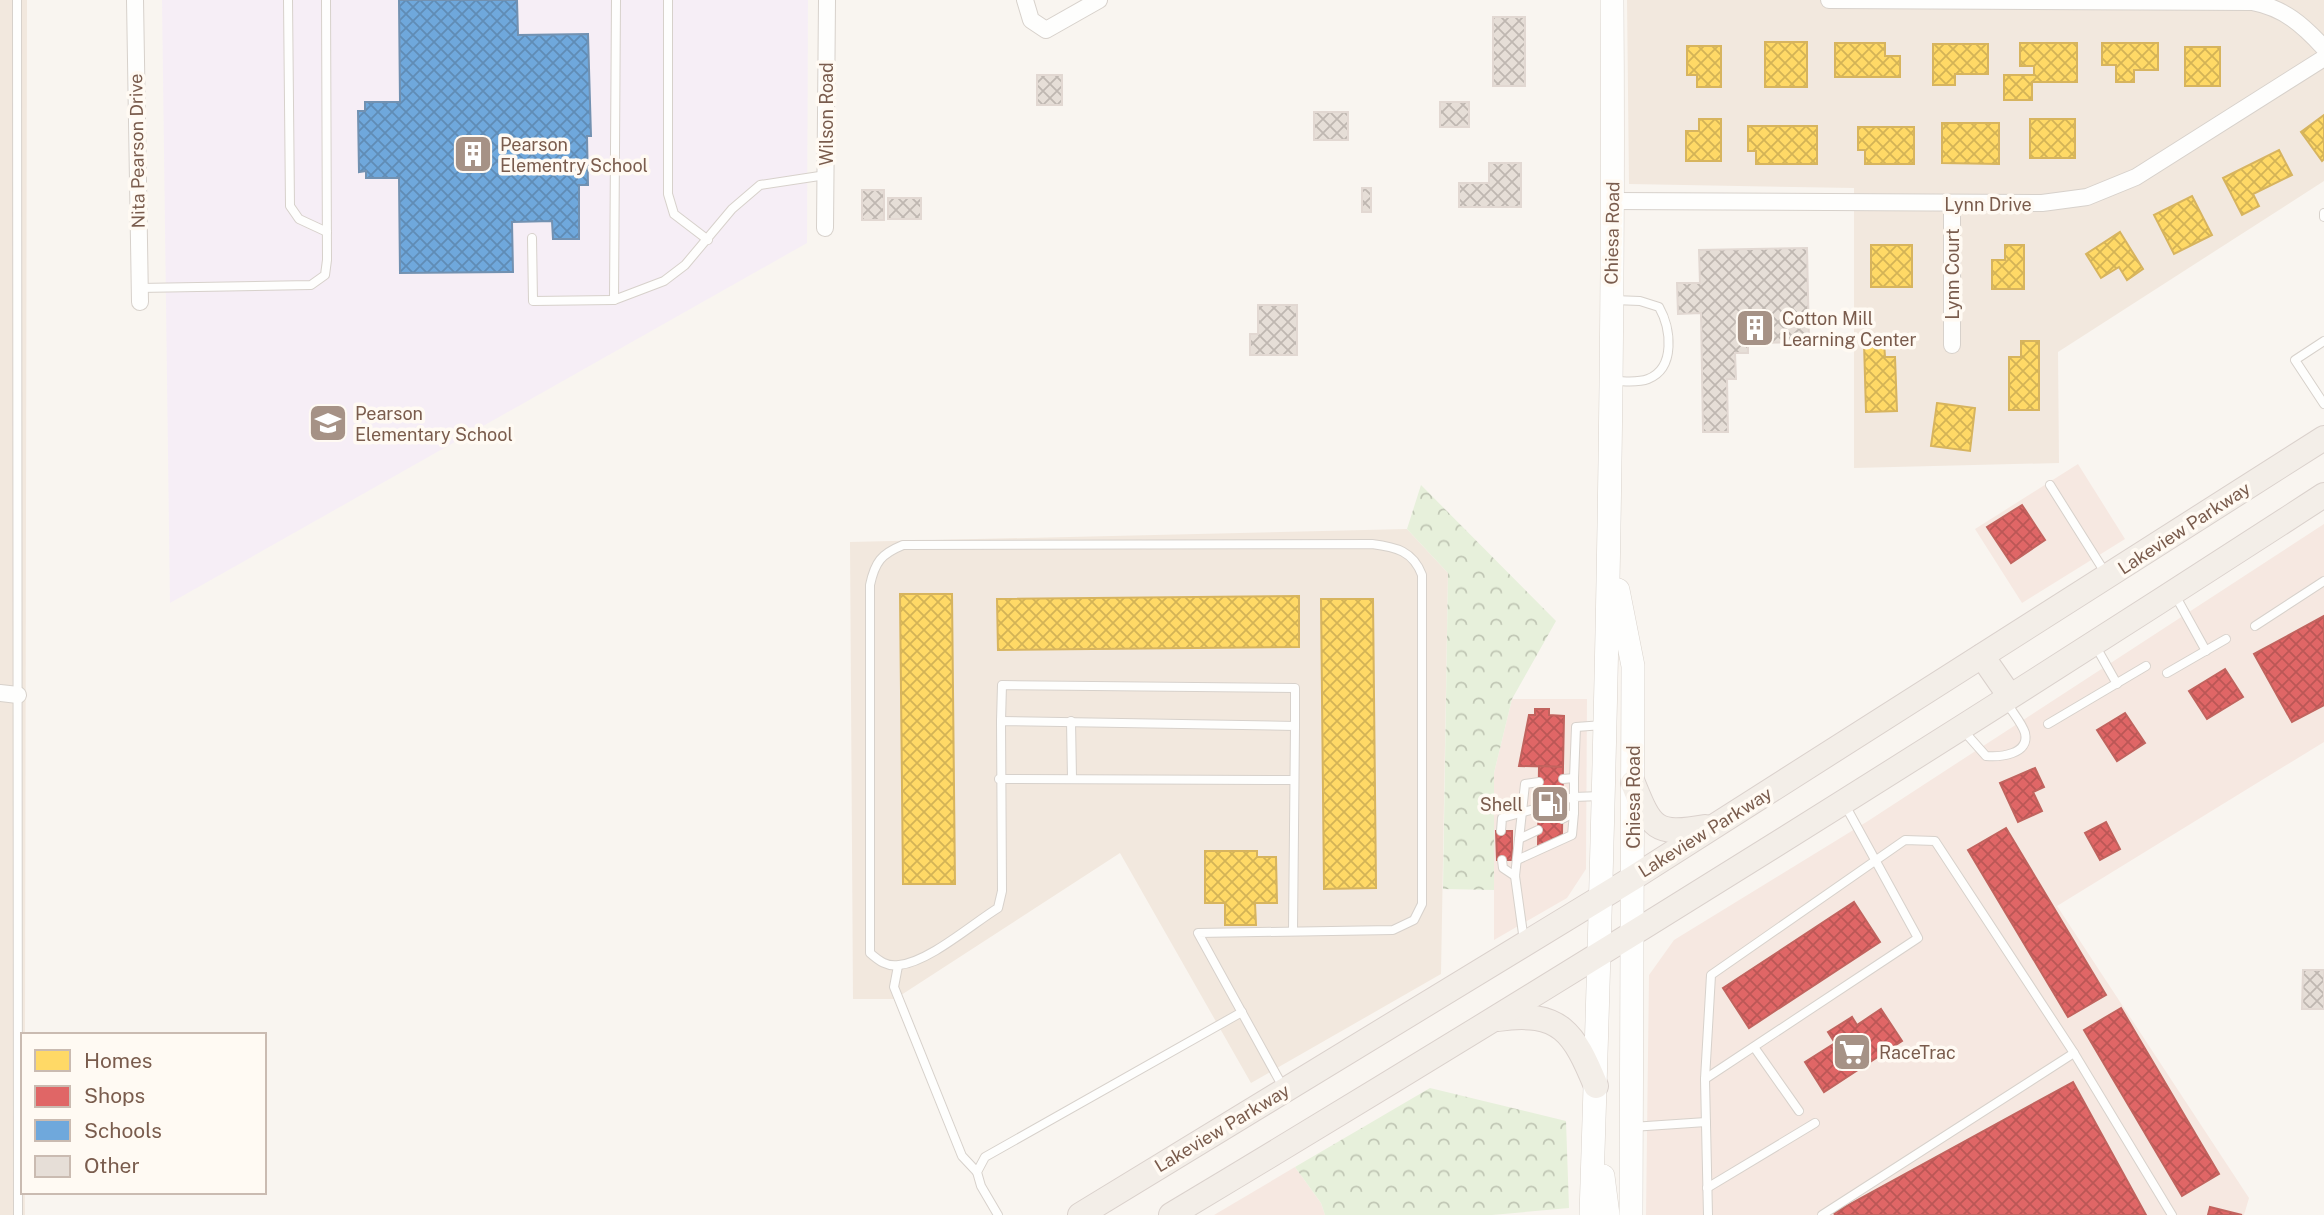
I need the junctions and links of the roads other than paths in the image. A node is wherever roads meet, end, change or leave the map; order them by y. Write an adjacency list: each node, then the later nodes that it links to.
1 (17, 0): 44 (lane)
2 (135, 0): 21 (street, Nita Pearson Drive)
3 (288, 0): 18 (lane)
4 (326, 0): 18 (lane)
5 (616, 0): 22 (lane)
6 (668, 0): 20 (lane)
7 (827, 0): 14 (street, Wilson Road)
8 (1025, 0): 9 (street)
9 (1100, 0)
10 (1612, 0): 15 (main road, Chiesa Road)
11 (1829, 0): 12 (street)
12 (2324, 48)
13 (2324, 58): 16 (street, Lynn Drive)
14 (826, 175): 17 (street, Wilson Road); 20 (lane)
15 (1614, 201): 16 (street, Lynn Drive); 23 (main road, Chiesa Road)
16 (1952, 204): 25 (street, Lynn Court)
17 (825, 228)
18 (327, 232): 21 (lane)
19 (532, 238): 22 (lane)
20 (708, 240): 22 (lane)
21 (139, 295)
22 (614, 300)
23 (1611, 300): 26 (main road, Chiesa Road); 26 (lane)
24 (2324, 341): 27 (lane)
25 (1952, 345)
26 (1611, 381): 31 (main road, Chiesa Road)
27 (2324, 404)
28 (2324, 438): 32 (main road, Lakeview Parkway)
29 (2050, 485): 32 (lane)
30 (2324, 495): 34 (main road)
31 (1609, 549): 48 (main road, Chiesa Road); 58 (main road, Chiesa Road)
32 (2108, 576): 39 (main road, Lakeview Parkway)
33 (2324, 581): 35 (lane)
34 (2174, 592): 37 (main road); 38 (lane)
35 (2255, 626)
36 (2226, 639): 38 (lane)
37 (2093, 643): 42 (lane); 45 (main road)
38 (2206, 651): 41 (lane)
39 (1982, 656): 45 (main road); 67 (main road, Lakeview Parkway)
40 (2146, 666): 42 (lane)
41 (2167, 673)
42 (2117, 684): 49 (lane)
43 (0, 693): 44 (street)
44 (18, 695): 96 (lane)
45 (2007, 697): 51 (main road); 51 (lane)
46 (1001, 721): 47 (lane); 50 (lane); 54 (lane)
47 (1071, 722): 50 (lane); 52 (lane)
48 (1606, 724): 53 (lane); 59 (main road, Chiesa Road)
49 (2048, 724)
50 (1295, 726): 56 (lane)
51 (1960, 727): 62 (main road)
52 (1072, 778): 54 (lane); 56 (lane)
53 (1574, 778): 55 (lane); 60 (lane)
54 (999, 779): 81 (lane)
55 (1563, 779)
56 (1294, 780): 77 (lane)
57 (1539, 782): 65 (lane)
58 (1633, 783): 67 (main road); 75 (main road, Chiesa Road)
59 (1604, 796): 60 (lane); 76 (main road, Chiesa Road)
60 (1574, 797): 61 (lane); 64 (lane)
61 (1562, 800)
62 (1843, 802): 73 (lane); 78 (main road)
63 (1538, 808): 65 (lane)
64 (1574, 813): 66 (lane); 72 (lane)
65 (1522, 814): 69 (lane); 70 (lane)
66 (1562, 819)
67 (1716, 825): 75 (main road, Lakeview Parkway)
68 (1538, 830): 70 (lane)
69 (1501, 831)
70 (1519, 839): 72 (lane)
71 (1502, 860): 74 (lane)
72 (1517, 860): 74 (lane)
73 (1875, 860): 84 (lane); 85 (lane); 86 (lane)
74 (1515, 876): 79 (lane)
75 (1633, 878): 76 (main road, Lakeview Parkway); 78 (main road, Chiesa Road)
76 (1602, 896): 79 (main road, Lakeview Parkway); 80 (main road, Chiesa Road)
77 (1293, 931): 81 (lane); 82 (lane)
78 (1633, 933): 80 (main road); 92 (main road, Chiesa Road)
79 (1525, 944): 88 (main road, Lakeview Parkway)
80 (1601, 951): 83 (main road); 87 (main road, Chiesa Road)
81 (898, 966): 94 (lane)
82 (1242, 1012): 88 (lane); 94 (lane)
83 (1491, 1020): 87 (main road); 99 (main road)
84 (1754, 1047): 86 (lane); 89 (lane)
85 (2074, 1053): 104 (lane); 105 (lane)
86 (1705, 1079): 90 (lane)
87 (1596, 1086): 93 (main road, Chiesa Road)
88 (1284, 1090): 98 (main road, Lakeview Parkway)
89 (1799, 1111)
90 (1706, 1122): 92 (lane); 95 (lane)
91 (1815, 1123): 95 (lane)
92 (1631, 1127): 102 (main road, Chiesa Road)
93 (1594, 1142): 100 (main road, Chiesa Road); 101 (main road)
94 (977, 1172): 97 (lane)
95 (1707, 1188): 103 (lane)
96 (18, 1215)
97 (998, 1215)
98 (1080, 1215)
99 (1171, 1215)
100 (1591, 1215)
101 (1608, 1215)
102 (1630, 1215)
103 (1708, 1215)
104 (1822, 1215)
105 (2172, 1215)

